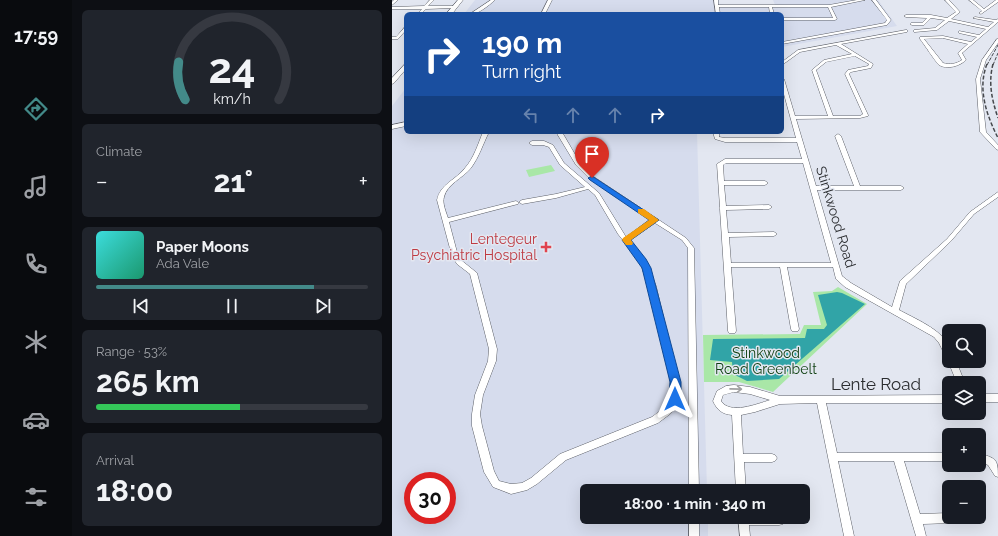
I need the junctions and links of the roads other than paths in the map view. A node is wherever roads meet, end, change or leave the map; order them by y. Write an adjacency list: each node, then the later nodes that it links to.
1 (396, 0): 12 (street)
2 (432, 0): 18 (street)
3 (461, 0): 16 (main road)
4 (493, 0): 21 (street)
5 (550, 0): 22 (street)
6 (716, 0): 13 (street)
7 (863, 0): 15 (street)
8 (874, 0): 41 (street)
9 (947, 0): 30 (street)
10 (970, 0): 11 (street)
11 (998, 0)
12 (392, 4)
13 (717, 6): 14 (street); 23 (street)
14 (770, 6): 15 (street); 24 (street)
15 (829, 6): 29 (street)
16 (454, 7): 18 (street); 20 (main road)
17 (392, 8): 18 (street)
18 (425, 8): 19 (street)
19 (421, 12)
20 (450, 12)
21 (475, 12)
22 (544, 12)
23 (718, 12)
24 (772, 12)
25 (903, 12): 26 (street)
26 (906, 16): 27 (street); 32 (street)
27 (931, 16): 30 (street); 32 (street)
28 (975, 18): 31 (street)
29 (784, 19)
30 (949, 20): 32 (street); 33 (street)
31 (997, 21): 33 (street)
32 (914, 27)
33 (987, 28): 37 (street)
34 (404, 30): 38 (street)
35 (906, 31): 44 (street)
36 (960, 32): 37 (street)
37 (979, 36): 43 (street)
38 (392, 38)
39 (784, 39): 41 (street)
40 (998, 40): 62 (street)
41 (789, 42): 42 (street)
42 (784, 43)
43 (971, 43): 43 (street)
44 (837, 44): 45 (street); 47 (street)
45 (855, 55): 53 (street); 53 (street)
46 (784, 56): 47 (street)
47 (790, 58): 48 (street)
48 (784, 62)
49 (404, 67): 50 (main road)
50 (392, 82)
51 (784, 86): 52 (street, Stinkwood Road)
52 (793, 118): 53 (street); 60 (street, Stinkwood Road)
53 (831, 118)
54 (404, 124): 55 (street)
55 (392, 126)
56 (485, 134): 74 (street)
57 (560, 134): 73 (street)
58 (716, 134): 60 (street)
59 (838, 136): 68 (street)
60 (800, 140): 63 (street, Stinkwood Road)
61 (532, 142): 66 (street)
62 (997, 146)
63 (805, 161): 64 (street); 67 (street, Stinkwood Road)
64 (721, 183): 65 (street); 72 (street)
65 (764, 183)
66 (590, 188): 74 (street); 77 (street)
67 (813, 188): 68 (street); 79 (street, Stinkwood Road)
68 (858, 188): 69 (street)
69 (901, 188)
70 (998, 194): 81 (street)
71 (769, 207): 72 (street)
72 (722, 208): 76 (street)
73 (655, 220): 77 (street); 98 (street)
74 (446, 221): 77 (street)
75 (774, 234): 76 (street)
76 (725, 235): 80 (street)
77 (626, 240)
78 (783, 265): 79 (street); 80 (street); 82 (street)
79 (835, 265): 81 (street, Stinkwood Road)
80 (727, 266): 83 (street)
81 (895, 311): 84 (street, Stinkwood Road)
82 (795, 329)
83 (732, 331)
84 (942, 341)
85 (942, 398): 89 (street, Lente Road)
86 (986, 398): 87 (street)
87 (998, 398)
88 (780, 400): 89 (street, Lente Road); 90 (street, Lente Road); 90 (street, Lente Road, one-way to 88)
89 (821, 400): 91 (street)
90 (736, 411): 94 (street)
91 (833, 457): 92 (street); 106 (street)
92 (898, 457): 93 (street); 100 (street)
93 (942, 457)
94 (739, 458): 95 (street); 99 (street)
95 (772, 458)
96 (986, 460): 97 (street)
97 (998, 473)
98 (694, 484)
99 (741, 484)
100 (916, 518): 101 (street); 107 (street)
101 (942, 518)
102 (694, 524): 104 (street)
103 (744, 524): 105 (street)
104 (694, 536)
105 (745, 536)
106 (849, 536)
107 (921, 536)

